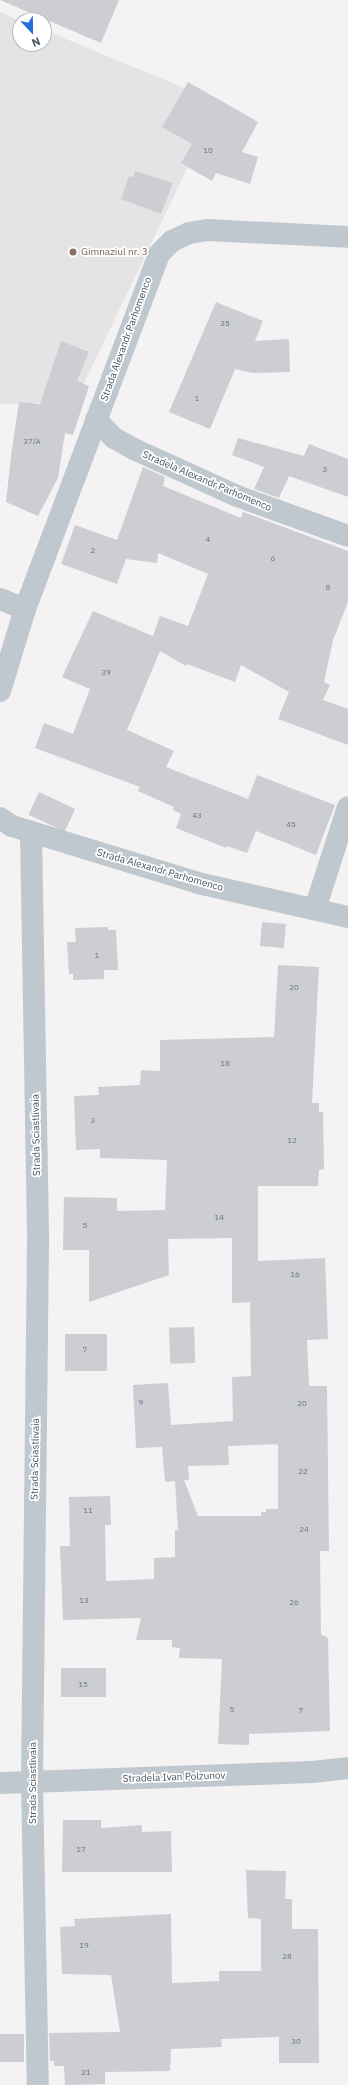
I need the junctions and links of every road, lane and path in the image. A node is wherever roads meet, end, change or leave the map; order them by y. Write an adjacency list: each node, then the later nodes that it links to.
1 (348, 237): 2 (street, Strada Alexandr Parhomenco)
2 (96, 420): 3 (street, Stradela Alexandr Parhomenco); 5 (street, Strada Alexandr Parhomenco)
3 (348, 536)
4 (0, 599): 5 (street)
5 (25, 609): 6 (street, Strada Alexandr Parhomenco)
6 (0, 691)
7 (348, 807): 10 (street)
8 (0, 818): 9 (street, Strada Alexandr Parhomenco)
9 (31, 832): 10 (street, Strada Alexandr Parhomenco); 14 (street, Strada Sciastlivaia)
10 (315, 909): 11 (street, Strada Alexandr Parhomenco)
11 (348, 917)
12 (348, 1768): 14 (street, Stradela Ivan Polzunov)
13 (0, 1783): 14 (street, Stradela Ivan Polzunov)
14 (32, 1783): 15 (street, Strada Sciastlivaia)
15 (38, 2085)

